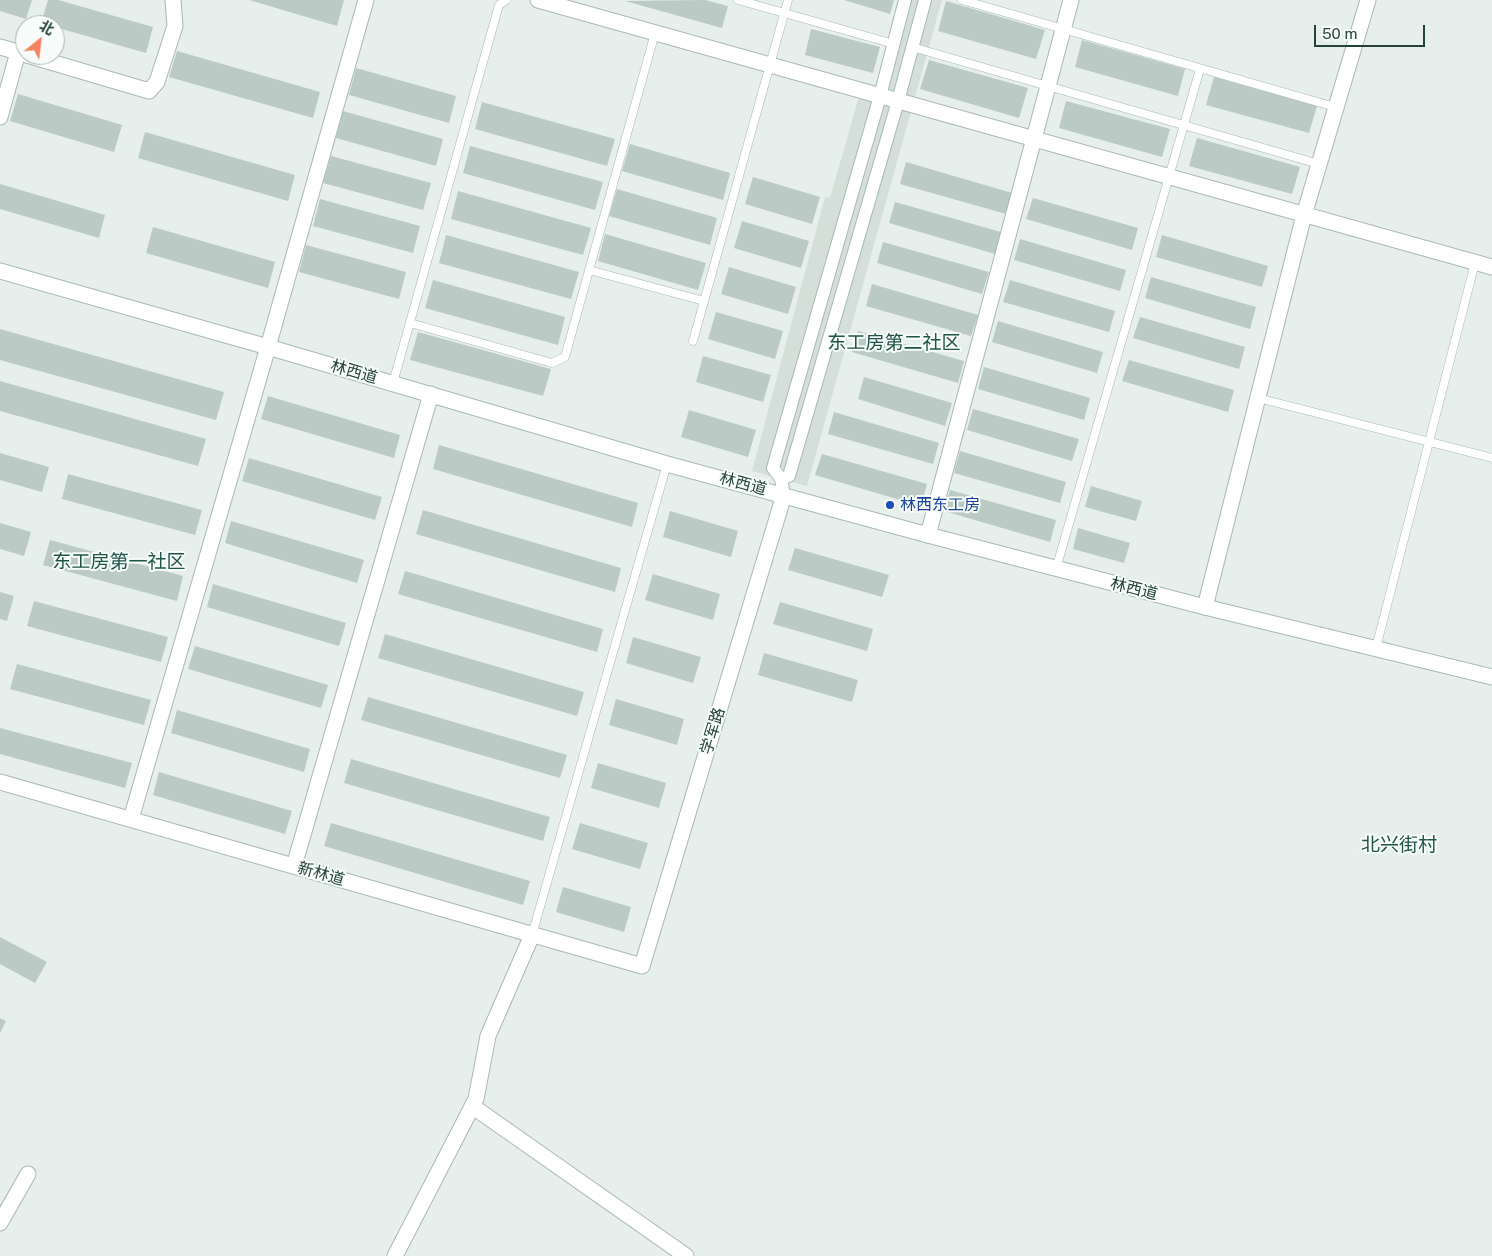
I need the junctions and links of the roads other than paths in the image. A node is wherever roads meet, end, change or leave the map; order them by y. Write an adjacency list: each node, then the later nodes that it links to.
1 (173, 0): 20 (street)
2 (366, 0): 40 (street)
3 (506, 0): 38 (lane)
4 (538, 0): 14 (street)
5 (738, 0): 12 (lane)
6 (788, 0): 12 (lane)
7 (905, 0): 15 (street)
8 (925, 0): 17 (street)
9 (962, 0): 13 (lane)
10 (1072, 0): 13 (street)
11 (1368, 0): 26 (street)
12 (784, 13): 15 (lane); 21 (lane)
13 (1064, 30): 22 (lane); 23 (street)
14 (655, 33): 21 (street); 35 (lane)
15 (894, 44): 24 (street)
16 (0, 47): 18 (street)
17 (912, 47): 23 (lane); 25 (street)
18 (15, 52)
19 (19, 65): 27 (street)
20 (60, 65)
21 (768, 65): 24 (street); 37 (lane)
22 (1200, 69): 26 (lane); 28 (lane)
23 (1048, 86): 28 (lane); 29 (street)
24 (880, 96): 25 (street); 47 (street)
25 (898, 101): 29 (street); 47 (street)
26 (1335, 108): 30 (street)
27 (0, 117)
28 (1184, 125): 30 (lane); 31 (lane)
29 (1034, 139): 31 (street); 49 (street)
30 (1319, 164): 32 (street)
31 (1169, 177): 32 (street); 50 (lane)
32 (1304, 215): 33 (street); 43 (street)
33 (1475, 262): 34 (street); 44 (lane)
34 (1492, 267)
35 (589, 270): 37 (lane); 38 (lane)
36 (0, 271): 40 (street, 林西道)
37 (704, 301): 39 (lane)
38 (410, 322): 41 (lane)
39 (693, 342)
40 (268, 347): 41 (street, 林西道); 55 (street)
41 (393, 384): 42 (street, 林西道)
42 (431, 394): 46 (street, 林西道); 56 (street)
43 (1258, 398): 44 (lane); 51 (street)
44 (1429, 442): 45 (lane); 52 (lane)
45 (1492, 458)
46 (667, 464): 48 (street, 林西道); 57 (lane)
47 (782, 480): 48 (street)
48 (784, 495): 49 (street, 林西道); 58 (street, 学军路)
49 (928, 535): 50 (street, 林西道)
50 (1056, 568): 51 (street, 林西道)
51 (1205, 607): 52 (street, 林西道)
52 (1376, 648): 53 (street, 林西道)
53 (1492, 677)
54 (0, 782): 55 (street, 新林道)
55 (131, 819): 56 (street, 新林道)
56 (294, 866): 57 (street, 新林道)
57 (532, 935): 58 (street, 新林道); 59 (street)
58 (642, 966)
59 (472, 1106): 62 (street); 63 (street)
60 (28, 1174): 61 (street)
61 (0, 1223)
62 (395, 1256)
63 (686, 1256)

